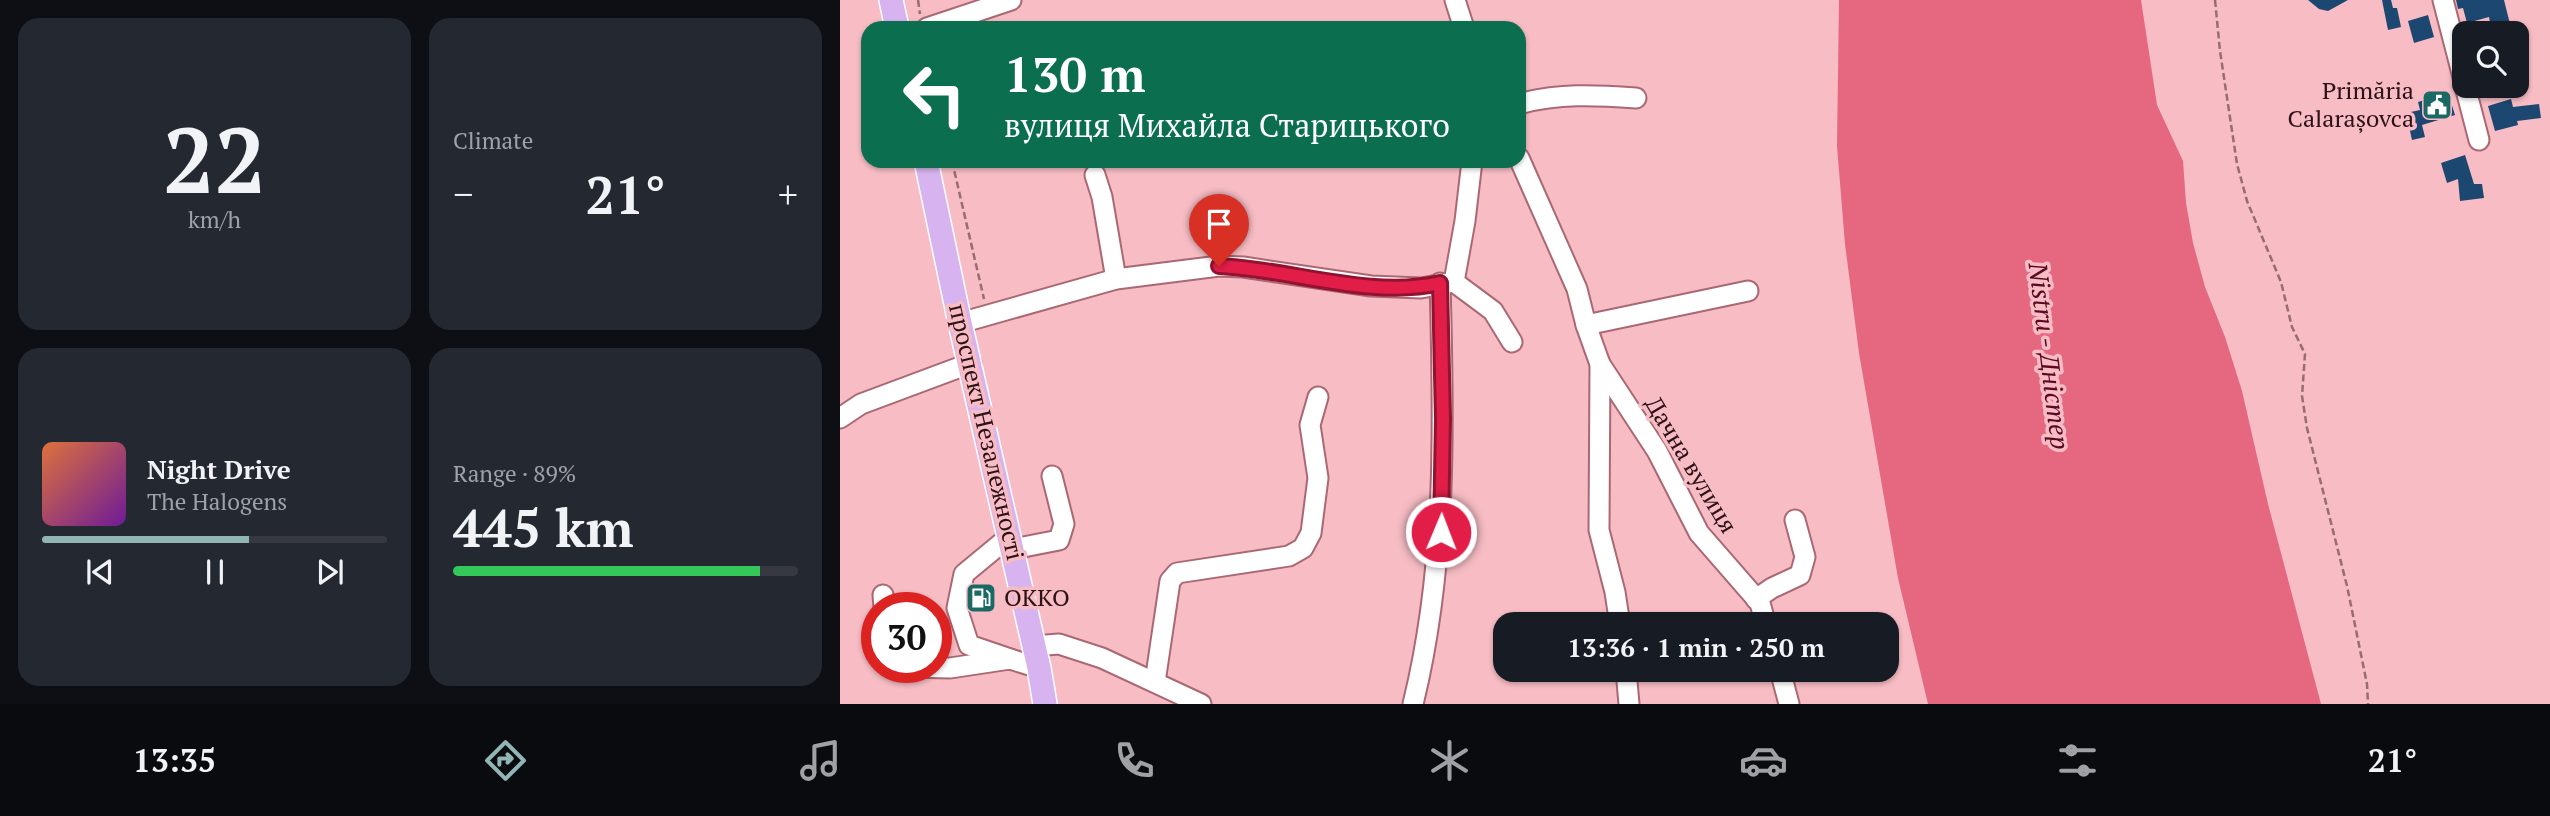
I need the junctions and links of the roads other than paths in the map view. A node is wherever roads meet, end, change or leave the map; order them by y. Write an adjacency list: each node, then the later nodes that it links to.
1 (891, 0): 5 (main road)
2 (1011, 0): 6 (street)
3 (1455, 0): 7 (street)
4 (2443, 0): 8 (street)
5 (896, 21)
6 (948, 21)
7 (1462, 21)
8 (2452, 34)
9 (1636, 97): 11 (street)
10 (2469, 98): 12 (street)
11 (1526, 102)
12 (2479, 141)
13 (927, 168): 20 (main road, проспект Незалежності)
14 (1471, 168): 18 (street)
15 (1523, 168): 21 (street)
16 (1095, 175): 17 (street)
17 (1116, 279): 18 (street); 20 (street)
18 (1447, 283): 22 (street); 41 (street)
19 (1748, 291): 21 (street)
20 (960, 323): 23 (main road, проспект Незалежності)
21 (1586, 325): 24 (street)
22 (1512, 342)
23 (971, 363): 26 (street); 29 (main road, проспект Незалежності)
24 (1600, 364): 30 (street, Дачна вулиця); 31 (street)
25 (1318, 397): 36 (street)
26 (840, 418)
27 (1052, 476): 29 (street)
28 (1795, 520): 30 (street)
29 (1012, 542): 33 (main road, проспект Незалежності); 34 (street)
30 (1756, 599): 32 (street, Дачна вулиця)
31 (1618, 612)
32 (1762, 612)
33 (1036, 657): 34 (street); 36 (street); 39 (main road, проспект Незалежності)
34 (1010, 659): 35 (street)
35 (952, 668)
36 (1155, 682): 40 (street)
37 (1627, 682): 42 (street)
38 (1783, 682): 43 (street)
39 (1045, 704)
40 (1201, 704)
41 (1413, 704)
42 (1629, 704)
43 (1789, 704)

